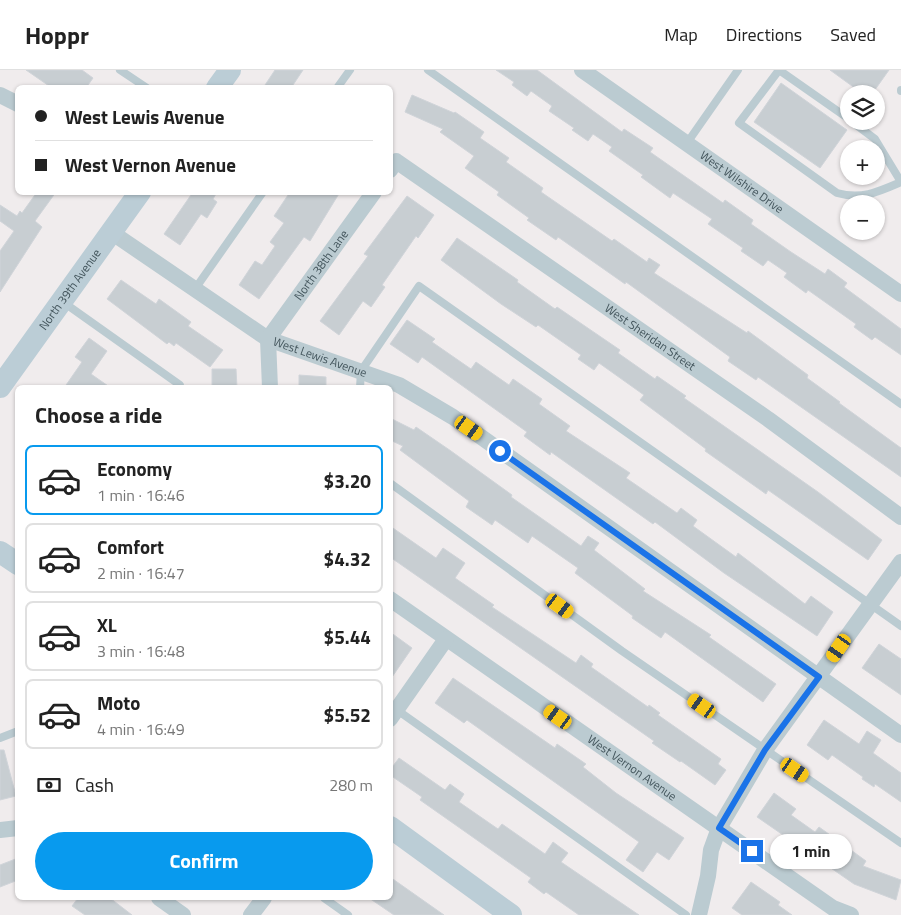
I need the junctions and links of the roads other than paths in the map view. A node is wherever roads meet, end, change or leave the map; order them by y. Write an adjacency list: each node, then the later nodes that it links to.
1 (120, 70): 8 (lane)
2 (230, 70): 9 (street)
3 (350, 70): 10 (lane)
4 (428, 70): 31 (lane)
5 (582, 70): 15 (street, West Wilshire Drive)
6 (738, 70): 15 (lane)
7 (779, 70): 13 (lane); 17 (lane)
8 (142, 85)
9 (220, 85)
10 (339, 85)
11 (0, 95): 12 (street)
12 (15, 102)
13 (840, 113)
14 (863, 130): 17 (lane)
15 (687, 144): 23 (street, West Wilshire Drive)
16 (393, 166): 33 (street, West Sheridan Street)
17 (901, 182)
18 (138, 195): 21 (street, North 39th Avenue)
19 (261, 195): 22 (lane)
20 (372, 195): 25 (street, North 38th Lane)
21 (111, 232): 22 (street, West Lewis Avenue); 24 (street, North 39th Avenue)
22 (195, 289): 25 (street, West Lewis Avenue)
23 (901, 294)
24 (63, 302): 27 (lane); 30 (street, North 39th Avenue)
25 (268, 339): 26 (street, West Lewis Avenue); 28 (street)
26 (361, 371): 29 (lane); 38 (lane); 41 (street, West Lewis Avenue)
27 (180, 385)
28 (270, 385)
29 (360, 385)
30 (0, 387)
31 (901, 404)
32 (393, 485): 47 (lane)
33 (901, 516)
34 (0, 552): 35 (street)
35 (15, 562)
36 (901, 562): 38 (street)
37 (393, 601): 40 (street, West Vernon Avenue)
38 (870, 605): 39 (lane); 41 (street)
39 (901, 626)
40 (446, 640): 42 (street); 49 (street, West Vernon Avenue)
41 (819, 677): 45 (street, West Lewis Avenue); 47 (street)
42 (393, 710)
43 (393, 712): 60 (lane)
44 (15, 732): 46 (lane)
45 (901, 735)
46 (0, 738)
47 (765, 750): 49 (street); 52 (lane)
48 (15, 828): 51 (street)
49 (719, 828): 61 (street); 62 (street, West Vernon Avenue)
50 (393, 829): 59 (street)
51 (0, 830)
52 (901, 843)
53 (162, 900): 56 (street)
54 (262, 900): 57 (street)
55 (327, 900): 58 (lane)
56 (183, 915)
57 (251, 915)
58 (348, 915)
59 (511, 915)
60 (686, 915)
61 (700, 915)
62 (851, 915)

